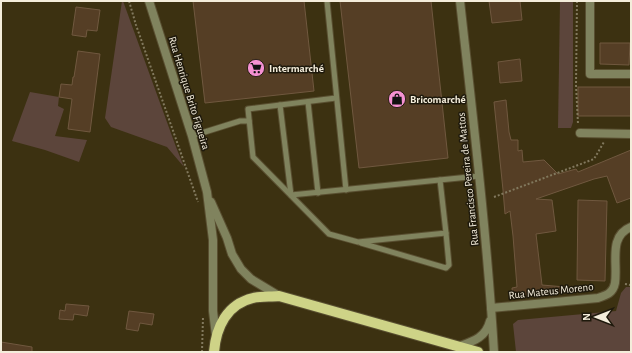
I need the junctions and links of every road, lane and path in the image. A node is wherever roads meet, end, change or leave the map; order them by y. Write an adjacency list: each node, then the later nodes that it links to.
1 (129, 1): 23 (path)
2 (149, 1): 15 (street, Rua Henrique Brito Figueira)
3 (327, 1): 8 (lane)
4 (460, 1): 16 (street, Rua Francisco Pereira de Mattos)
5 (578, 1): 12 (path)
6 (590, 1): 7 (street)
7 (631, 74)
8 (336, 98): 9 (lane); 18 (lane)
9 (308, 102): 10 (lane); 20 (lane)
10 (280, 105): 11 (lane); 21 (lane)
11 (249, 120): 15 (lane); 21 (lane)
12 (580, 133): 13 (street)
13 (609, 133): 14 (street); 22 (path)
14 (631, 134)
15 (192, 136): 19 (street, Rua Henrique Brito Figueira)
16 (479, 176): 17 (lane); 29 (street, Rua Francisco Pereira de Mattos)
17 (440, 180): 18 (lane); 25 (lane)
18 (346, 190): 20 (lane)
19 (207, 192): 27 (street); 30 (street)
20 (318, 193): 21 (lane)
21 (291, 195): 26 (lane)
22 (494, 197)
23 (200, 209)
24 (631, 227): 29 (street, Rua Mateus Moreno)
25 (446, 233): 26 (lane); 26 (lane)
26 (358, 242)
27 (279, 296): 30 (main road); 31 (main road)
28 (203, 312): 32 (path)
29 (491, 312): 31 (street); 35 (street, Rua Francisco Pereira de Mattos)
30 (216, 337): 33 (main road)
31 (460, 346): 34 (main road)
32 (202, 352)
33 (214, 352)
34 (478, 352)
35 (494, 352)

